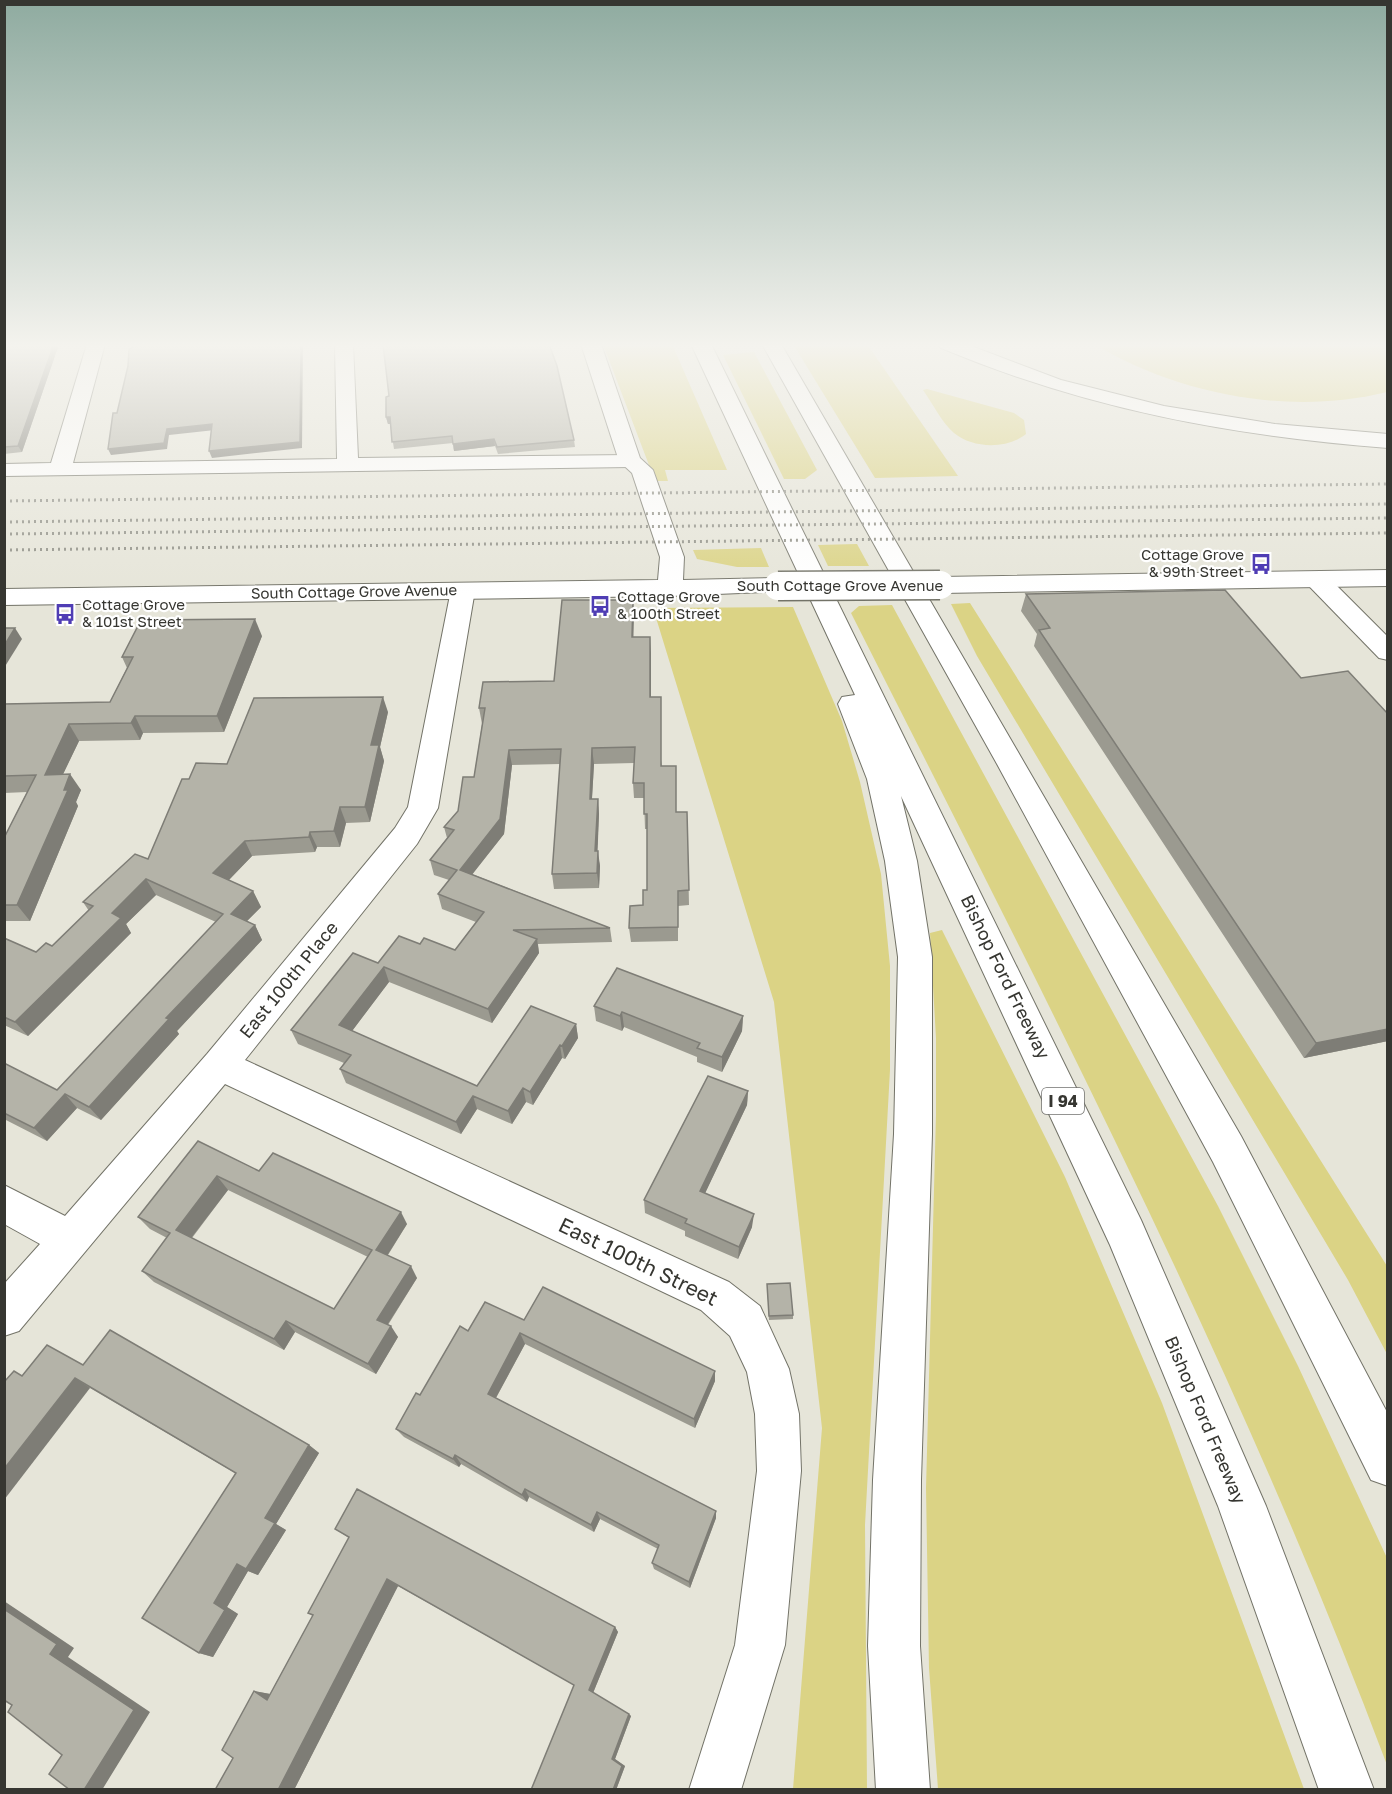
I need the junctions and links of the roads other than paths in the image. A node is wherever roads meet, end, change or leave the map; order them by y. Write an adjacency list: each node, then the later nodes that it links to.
1 (72, 428): 10 (street)
2 (347, 428): 9 (street)
3 (619, 428): 8 (main road)
4 (819, 428): 22 (main road)
5 (1256, 428): 7 (main road)
6 (741, 429): 24 (main road); 25 (main road, Bishop Ford Freeway / I 94)
7 (1388, 441)
8 (630, 461): 9 (street); 14 (main road)
9 (348, 465): 10 (street)
10 (60, 469): 11 (street)
11 (4, 470)
12 (1388, 578): 13 (main road, South Cottage Grove Avenue)
13 (1316, 579): 14 (main road, South Cottage Grove Avenue, bridge); 17 (street)
14 (670, 588): 15 (main road, South Cottage Grove Avenue)
15 (464, 590): 16 (main road, South Cottage Grove Avenue); 18 (street, East 100th Place)
16 (4, 597)
17 (1388, 652)
18 (219, 1065): 20 (street, East 100th Place); 23 (street, East 100th Street)
19 (4, 1203): 20 (street)
20 (69, 1239): 21 (street, East 100th Place)
21 (4, 1316)
22 (1383, 1451)
23 (715, 1790)
24 (903, 1790)
25 (1347, 1790)

